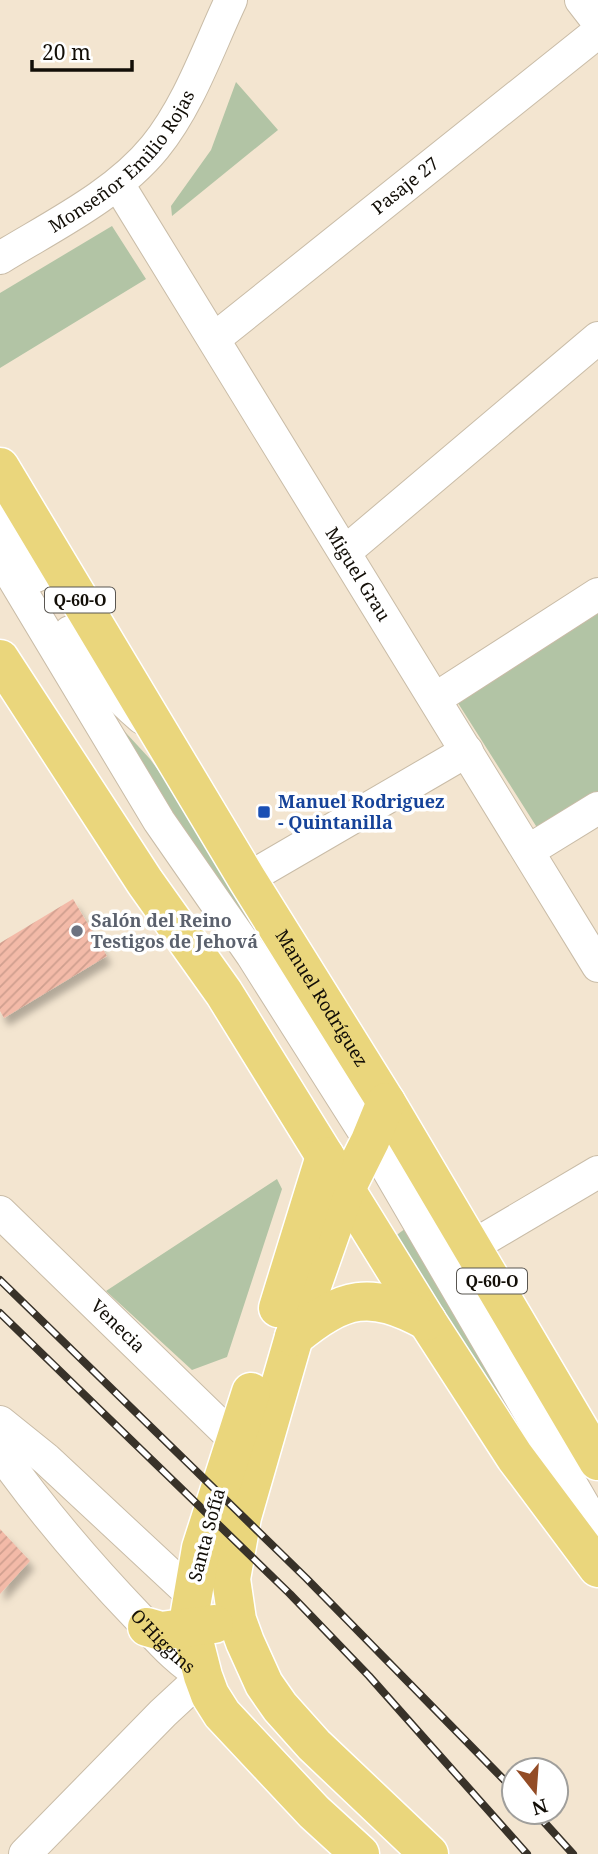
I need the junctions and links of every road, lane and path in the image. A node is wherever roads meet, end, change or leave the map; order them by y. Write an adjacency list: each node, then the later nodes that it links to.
1 (231, 0): 5 (street, Monseñor Emilio Rojas)
2 (581, 0): 3 (street)
3 (598, 22)
4 (598, 32): 8 (street, Pasaje 27)
5 (118, 184): 6 (street, Monseñor Emilio Rojas); 8 (street, Miguel Grau)
6 (0, 258)
7 (598, 338): 11 (street)
8 (214, 339): 11 (street, Miguel Grau)
9 (0, 467): 16 (main road, Manuel Rodríguez / Q-60-O)
10 (0, 516): 16 (street)
11 (345, 552): 15 (street, Miguel Grau)
12 (0, 556): 22 (street)
13 (598, 594): 15 (street)
14 (0, 659): 25 (main road)
15 (435, 699): 17 (street, Miguel Grau)
16 (159, 732): 20 (main road, Manuel Rodríguez / Q-60-O)
17 (467, 751): 19 (street, Miguel Grau); 20 (street)
18 (598, 808): 19 (street)
19 (527, 851): 21 (street, Miguel Grau)
20 (247, 879): 23 (main road, Manuel Rodríguez / Q-60-O)
21 (598, 966)
22 (343, 1098): 24 (street); 25 (street)
23 (386, 1101): 24 (main road, Santa Sofía); 29 (main road, Manuel Rodríguez / Q-60-O)
24 (370, 1141): 27 (main road, Santa Sofía); 36 (street)
25 (325, 1156): 27 (main road); 33 (main road, Santa Sofía)
26 (598, 1172): 29 (street)
27 (346, 1189): 30 (main road); 31 (main road, Santa Sofía)
28 (0, 1212): 33 (street, Venecia)
29 (471, 1247): 35 (main road, Manuel Rodríguez / Q-60-O)
30 (427, 1321): 31 (main road); 37 (main road)
31 (294, 1337): 39 (main road, Santa Sofía)
32 (0, 1422): 38 (street)
33 (236, 1441): 38 (main road, Santa Sofía)
34 (0, 1452): 40 (street, O'Higgins)
35 (598, 1461)
36 (598, 1530)
37 (598, 1568)
38 (191, 1612): 39 (main road); 40 (main road); 41 (main road, Santa Sofía)
39 (237, 1620): 44 (main road)
40 (148, 1627): 41 (street, O'Higgins)
41 (203, 1676): 42 (street); 43 (main road, O'Higgins)
42 (25, 1854)
43 (360, 1854)
44 (429, 1854)

